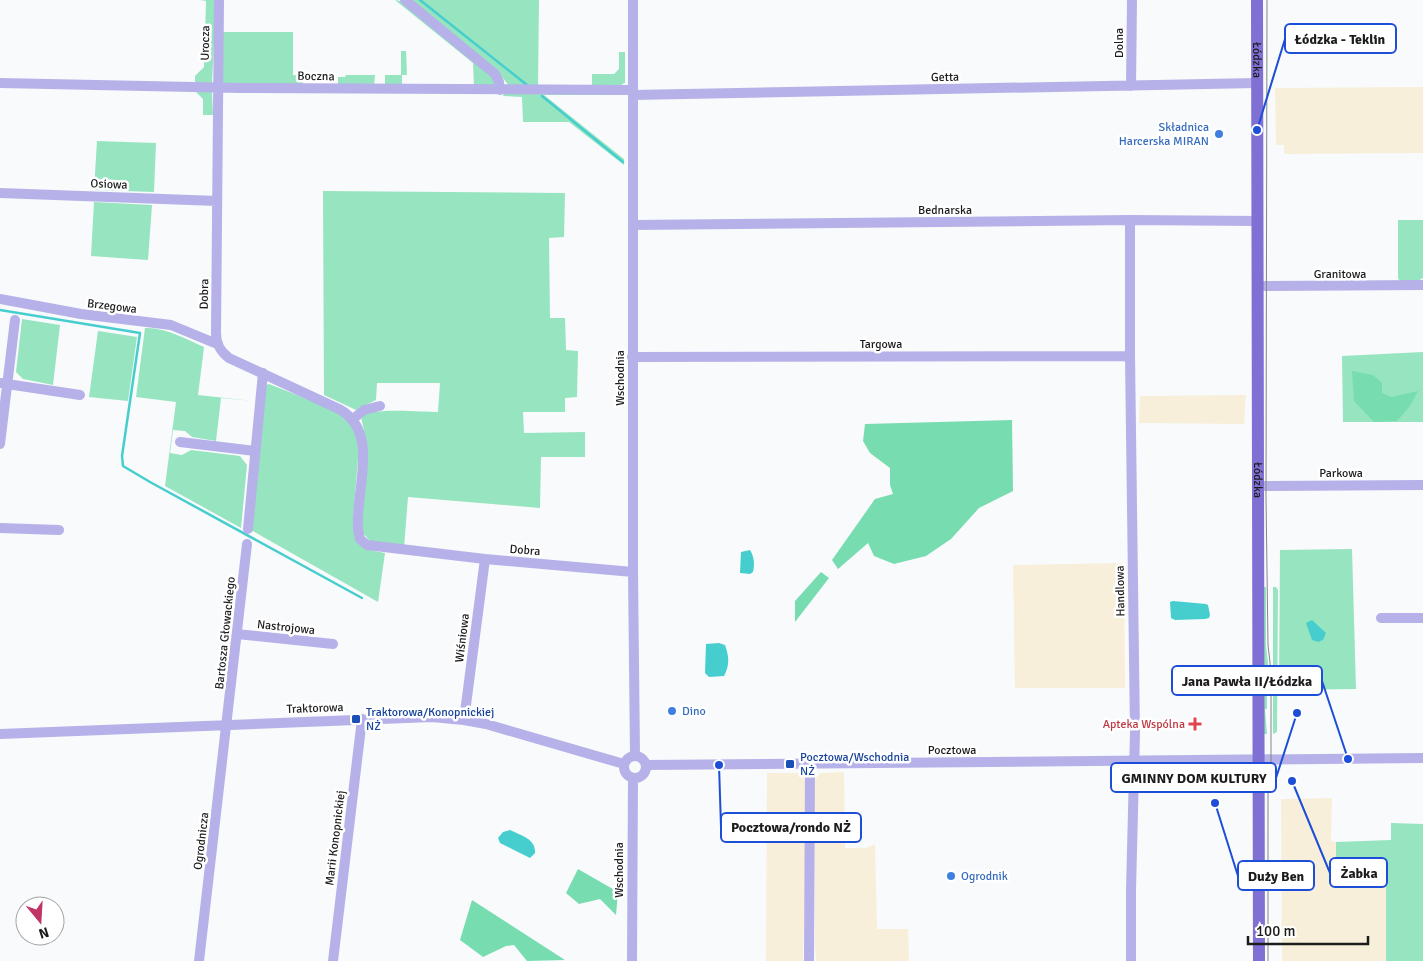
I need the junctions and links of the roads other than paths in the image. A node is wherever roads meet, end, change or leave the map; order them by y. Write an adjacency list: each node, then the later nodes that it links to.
1 (219, 0): 9 (street, Urocza)
2 (404, 0): 10 (street)
3 (633, 0): 11 (street, Wschodnia)
4 (1132, 0): 8 (street, Dolna)
5 (1257, 0): 7 (main road, Łódzka)
6 (0, 83): 9 (street, Boczna)
7 (1257, 84): 8 (street, Getta); 15 (main road, Łódzka)
8 (1131, 86): 11 (street, Getta)
9 (217, 87): 10 (street, Boczna); 13 (street, Dobra)
10 (500, 90): 11 (street, Boczna)
11 (633, 93): 16 (street, Wschodnia)
12 (0, 193): 13 (street, Osiowa)
13 (217, 201): 21 (street, Dobra)
14 (1130, 220): 15 (street, Bednarska); 16 (street, Bednarska); 22 (street, Handlowa)
15 (1258, 221): 18 (main road, Łódzka)
16 (632, 225): 23 (street, Wschodnia)
17 (1423, 285): 18 (street, Granitowa)
18 (1258, 286): 32 (main road, Łódzka)
19 (0, 299): 21 (street, Brzegowa)
20 (15, 320): 25 (street)
21 (217, 344): 24 (street)
22 (1130, 356): 23 (street, Targowa); 51 (street, Handlowa)
23 (632, 357): 39 (street, Wschodnia)
24 (263, 373): 28 (street); 31 (street)
25 (4, 384): 26 (street); 30 (street)
26 (80, 395)
27 (380, 406): 28 (street)
28 (353, 419): 38 (street, Dobra)
29 (180, 442): 31 (street)
30 (0, 444)
31 (255, 451): 35 (street)
32 (1258, 486): 33 (street, Parkowa); 50 (main road, Łódzka)
33 (1423, 486)
34 (0, 528): 36 (street)
35 (248, 529)
36 (59, 530)
37 (247, 544): 42 (street, Bartosza Głowackiego)
38 (485, 559): 39 (street, Dobra); 45 (street, Wiśniowa)
39 (633, 572): 48 (street, Wschodnia)
40 (1380, 618): 41 (street)
41 (1423, 618)
42 (237, 634): 43 (street, Nastrojowa); 46 (street, Bartosza Głowackiego)
43 (333, 644)
44 (362, 719): 45 (street, Traktorowa); 46 (street, Traktorowa); 57 (street, Marii Konopnickiej)
45 (464, 720): 52 (street, Traktorowa)
46 (228, 724): 47 (street, Traktorowa); 56 (street, Ogrodnicza)
47 (0, 734)
48 (635, 755): 52 (street); 54 (street)
49 (1423, 758): 50 (street, Pocztowa)
50 (1258, 760): 51 (street, Pocztowa); 61 (main road, Łódzka)
51 (1134, 762): 53 (street, Pocztowa); 60 (street, Handlowa)
52 (624, 764): 55 (street)
53 (810, 764): 54 (street, Pocztowa); 59 (street)
54 (647, 765): 55 (street)
55 (633, 778): 58 (street, Wschodnia)
56 (199, 961)
57 (332, 961)
58 (632, 961)
59 (809, 961)
60 (1131, 961)
61 (1259, 961)

